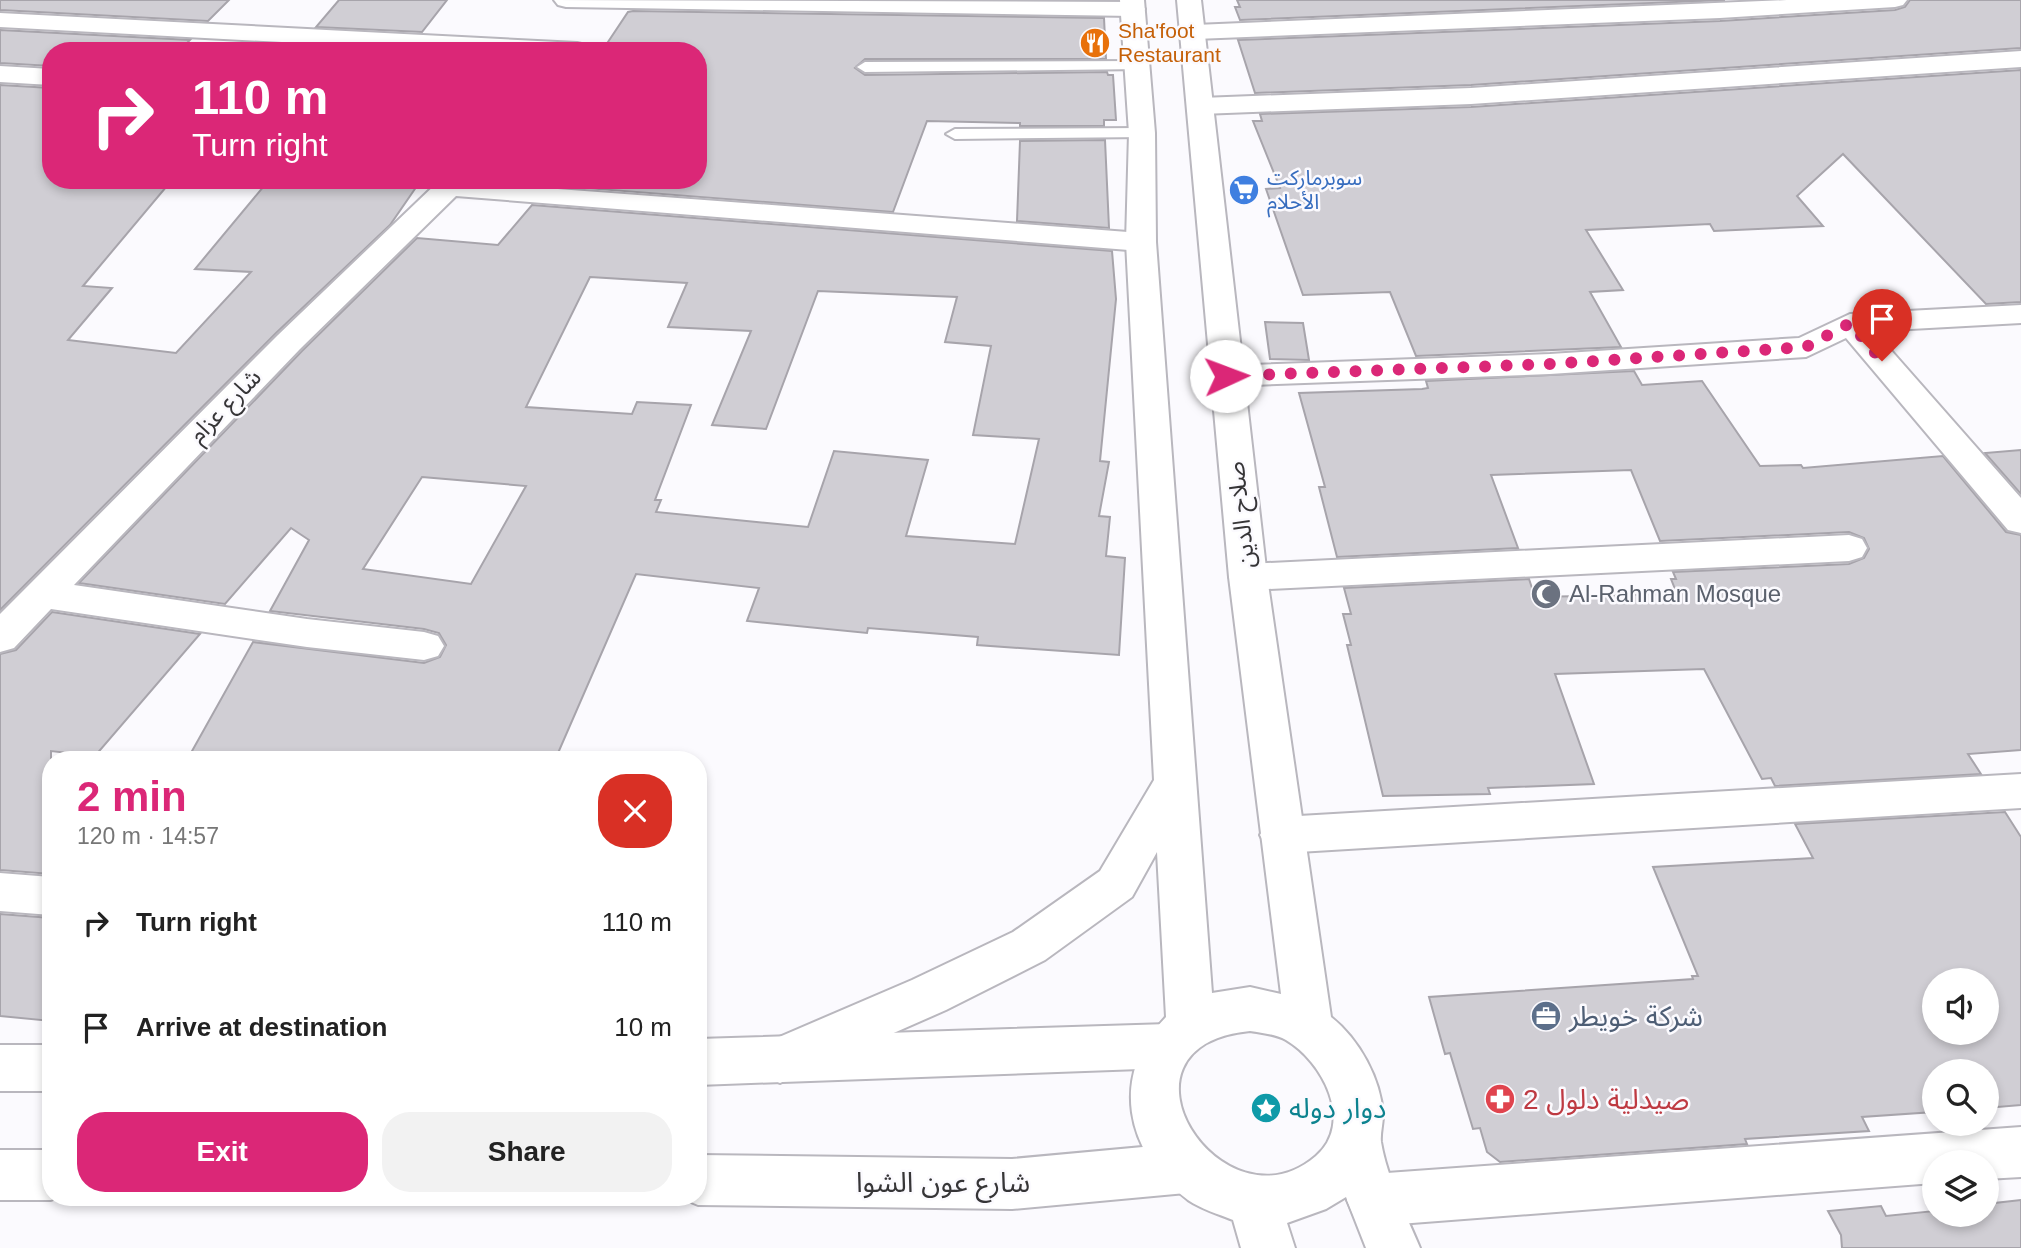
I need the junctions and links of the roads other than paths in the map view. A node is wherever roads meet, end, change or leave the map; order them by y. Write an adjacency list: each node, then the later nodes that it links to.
1 (566, 0): 6 (main road)
2 (1895, 0): 4 (main road)
3 (1133, 5): 6 (main road); 8 (main road)
4 (1192, 16): 12 (main road, صلاح الدين)
5 (0, 20): 6 (main road)
6 (596, 26)
7 (2021, 59): 12 (main road)
8 (1139, 66): 9 (lane); 13 (main road)
9 (865, 67)
10 (0, 74): 11 (main road)
11 (42, 76)
12 (1201, 106): 20 (main road, صلاح الدين)
13 (1142, 132): 14 (lane); 17 (main road)
14 (955, 134)
15 (447, 189): 24 (main road, شارع عزام)
16 (523, 189): 17 (main road)
17 (1141, 242): 27 (main road)
18 (2021, 314): 19 (main road)
19 (1850, 323): 20 (main road); 21 (main road)
20 (1226, 376): 23 (main road, صلاح الدين)
21 (2021, 521)
22 (1849, 548): 23 (main road)
23 (1248, 577): 29 (main road, صلاح الدين)
24 (42, 594): 25 (main road, شارع عزام); 26 (main road)
25 (0, 638)
26 (424, 646)
27 (1176, 779): 33 (main road); 34 (main road)
28 (2021, 791): 29 (main road)
29 (1282, 835): 32 (main road, صلاح الدين)
30 (0, 892): 31 (main road)
31 (42, 895)
32 (1309, 1028): 33 (main road); 38 (main road)
33 (1179, 1036): 34 (main road); 40 (main road)
34 (780, 1060): 35 (main road)
35 (707, 1062)
36 (0, 1068): 37 (main road)
37 (42, 1068)
38 (1355, 1139): 44 (main road); 45 (main road)
39 (2021, 1152): 44 (main road)
40 (1186, 1168): 43 (main road, شارع عون الشوا); 45 (main road)
41 (0, 1174): 42 (main road)
42 (42, 1175)
43 (707, 1180)
44 (1373, 1200): 46 (main road)
45 (1261, 1224)
46 (1393, 1248)

